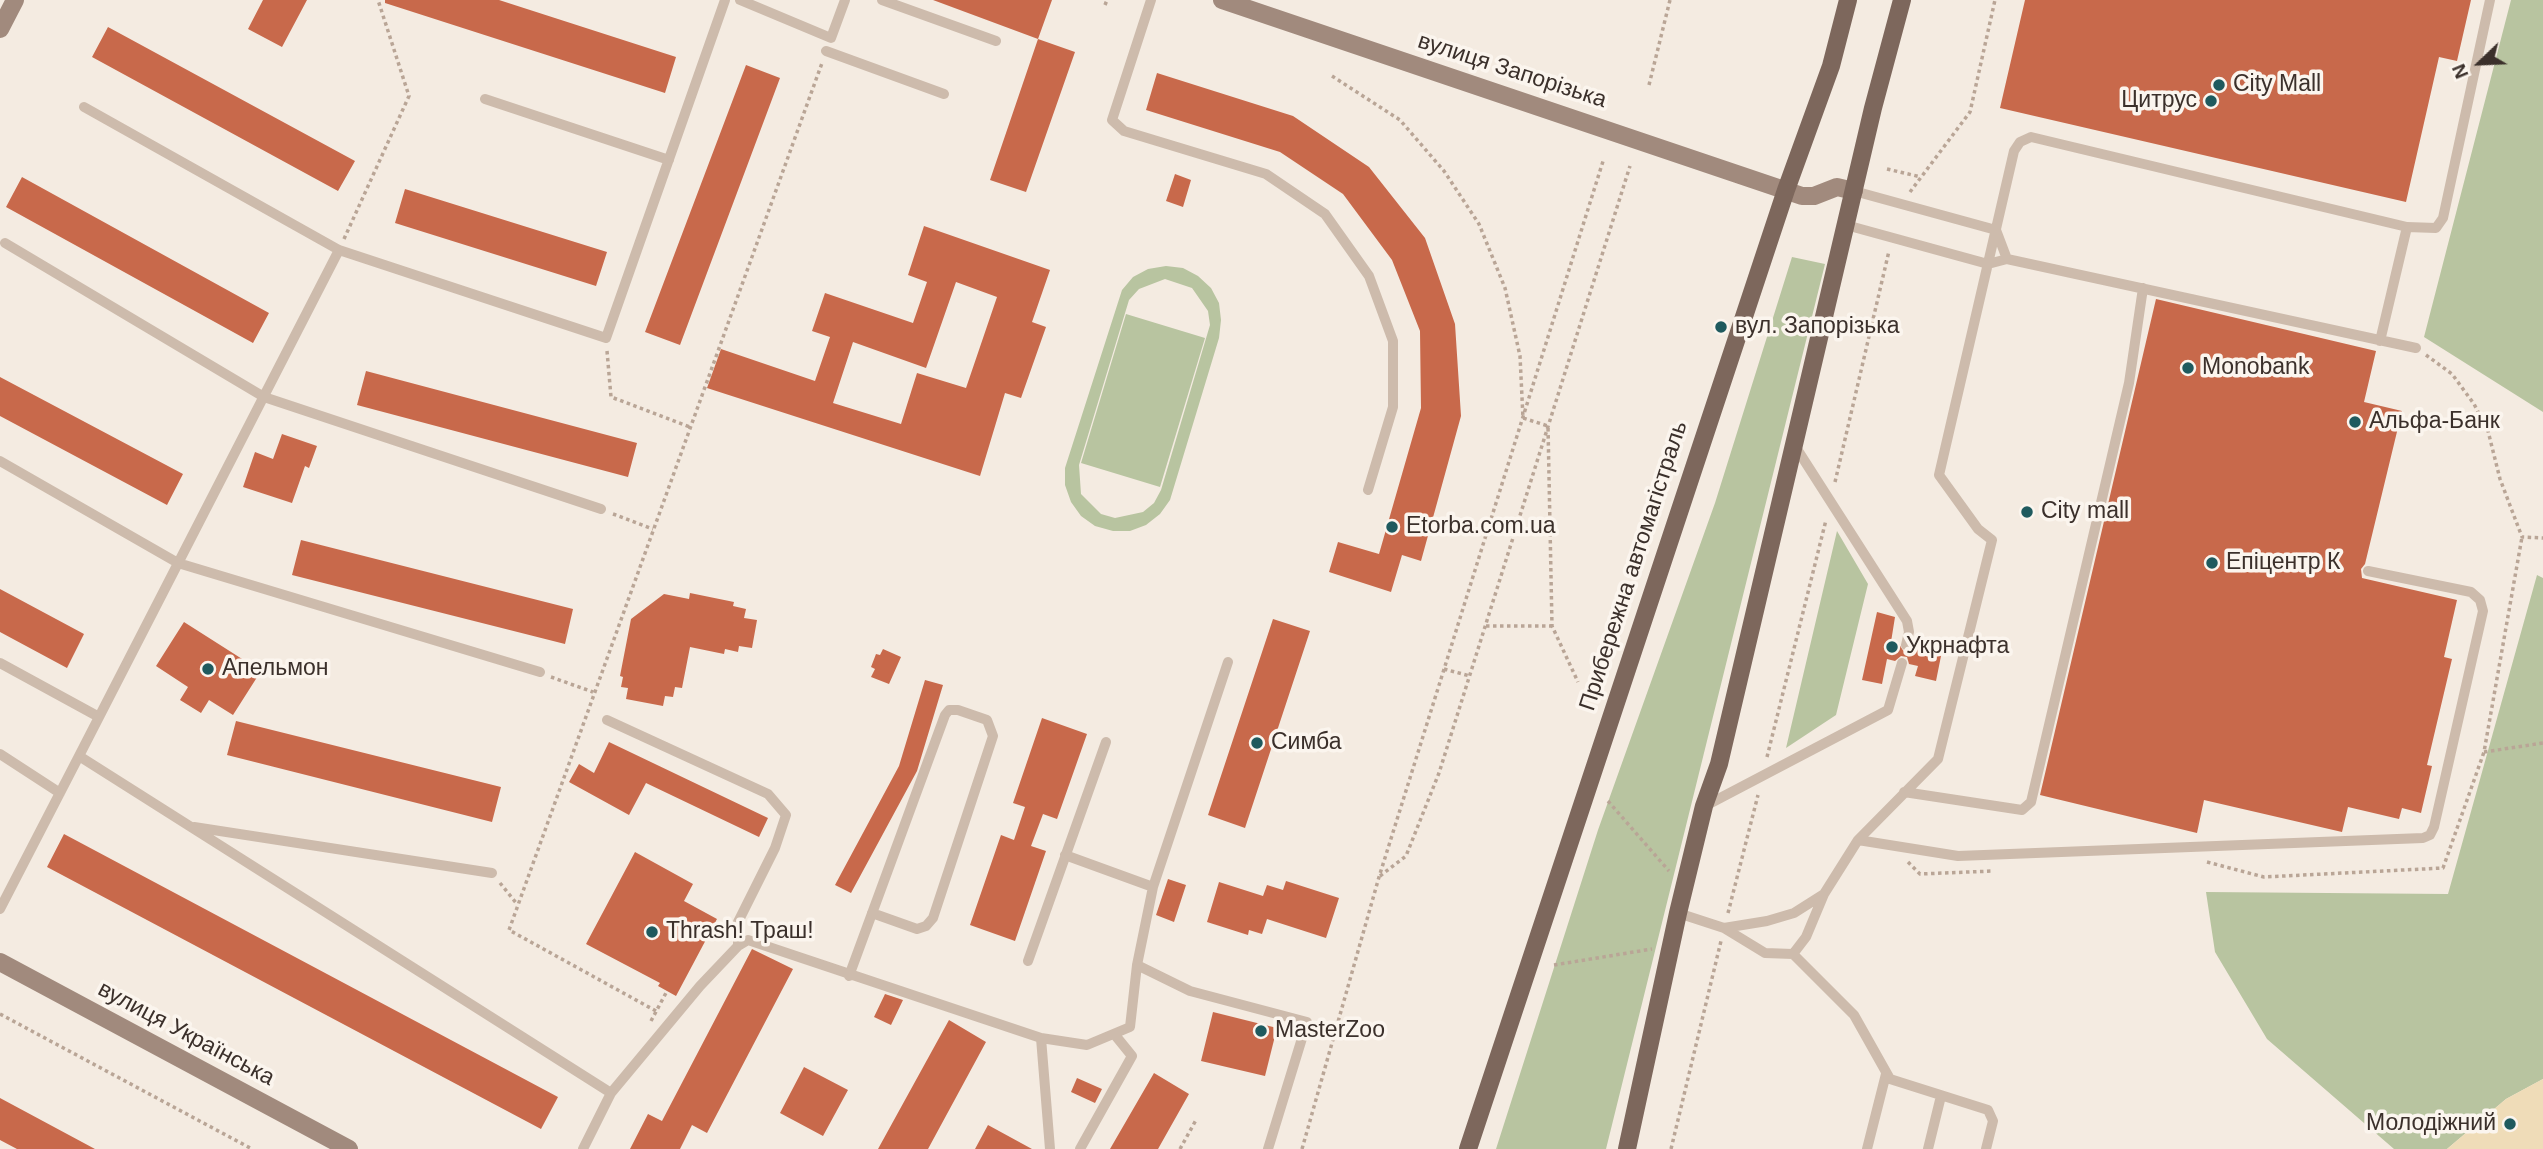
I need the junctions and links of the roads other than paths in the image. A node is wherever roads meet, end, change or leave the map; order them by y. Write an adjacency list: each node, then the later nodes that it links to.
1 (15, 0): 11 (street)
2 (725, 0): 17 (lane)
3 (740, 0): 4 (lane)
4 (845, 0)
5 (882, 0): 12 (lane)
6 (1152, 0): 33 (lane)
7 (1222, 0): 18 (street, вулиця Запорізька)
8 (1848, 0): 18 (main road, Прибережна автомагістраль)
9 (1902, 0): 19 (main road)
10 (2490, 0): 21 (lane)
11 (0, 29)
12 (996, 41)
13 (826, 51): 14 (lane)
14 (944, 94)
15 (485, 99): 17 (lane)
16 (84, 107): 24 (lane)
17 (669, 160): 24 (lane)
18 (1786, 190): 19 (street, вулиця Запорізька); 76 (main road, Прибережна автомагістраль)
19 (1854, 191): 20 (main road); 22 (lane)
20 (1846, 225): 26 (lane); 31 (main road)
21 (2407, 227): 22 (lane); 28 (lane)
22 (1996, 230): 25 (lane); 26 (lane)
23 (5, 243): 30 (lane)
24 (339, 250): 30 (lane)
25 (2007, 259): 26 (lane); 27 (lane)
26 (1988, 264): 47 (lane)
27 (2143, 288): 28 (lane); 47 (lane)
28 (2381, 341): 29 (lane)
29 (2416, 348)
30 (264, 397): 34 (lane); 35 (lane)
31 (1795, 446): 37 (lane); 49 (main road)
32 (0, 461): 35 (lane)
33 (1368, 490)
34 (601, 509)
35 (178, 563): 41 (lane); 42 (lane)
36 (2368, 571): 51 (lane)
37 (1906, 645)
38 (1228, 662): 54 (lane)
39 (0, 663): 42 (lane)
40 (1902, 663): 49 (lane)
41 (540, 672)
42 (99, 717): 46 (lane)
43 (607, 720): 60 (lane)
44 (1106, 742): 52 (lane)
45 (0, 754): 48 (lane)
46 (79, 756): 48 (lane); 50 (lane)
47 (1904, 792): 51 (lane)
48 (60, 793): 56 (lane)
49 (1704, 806): 57 (main road)
50 (190, 826): 53 (lane); 69 (lane)
51 (1858, 840): 55 (lane)
52 (1065, 855): 54 (lane); 62 (lane)
53 (492, 873)
54 (1153, 887): 64 (lane)
55 (1824, 894): 59 (lane); 61 (lane)
56 (0, 909)
57 (1678, 913): 59 (lane); 77 (main road)
58 (872, 914): 58 (lane); 65 (lane)
59 (1724, 928): 61 (lane)
60 (738, 946): 65 (lane); 69 (lane)
61 (1793, 954): 68 (lane)
62 (1028, 961)
63 (0, 962): 71 (street, вулиця Українська)
64 (1137, 965): 66 (lane); 75 (lane)
65 (849, 976): 67 (lane)
66 (1115, 1035): 67 (lane); 74 (lane)
67 (1041, 1038): 73 (lane)
68 (1886, 1074): 70 (lane); 78 (lane)
69 (611, 1093): 72 (lane)
70 (1941, 1096): 79 (lane); 80 (lane)
71 (349, 1149)
72 (583, 1149)
73 (1050, 1149)
74 (1080, 1149)
75 (1268, 1149)
76 (1468, 1149)
77 (1627, 1149)
78 (1867, 1149)
79 (1927, 1149)
80 (1986, 1149)

